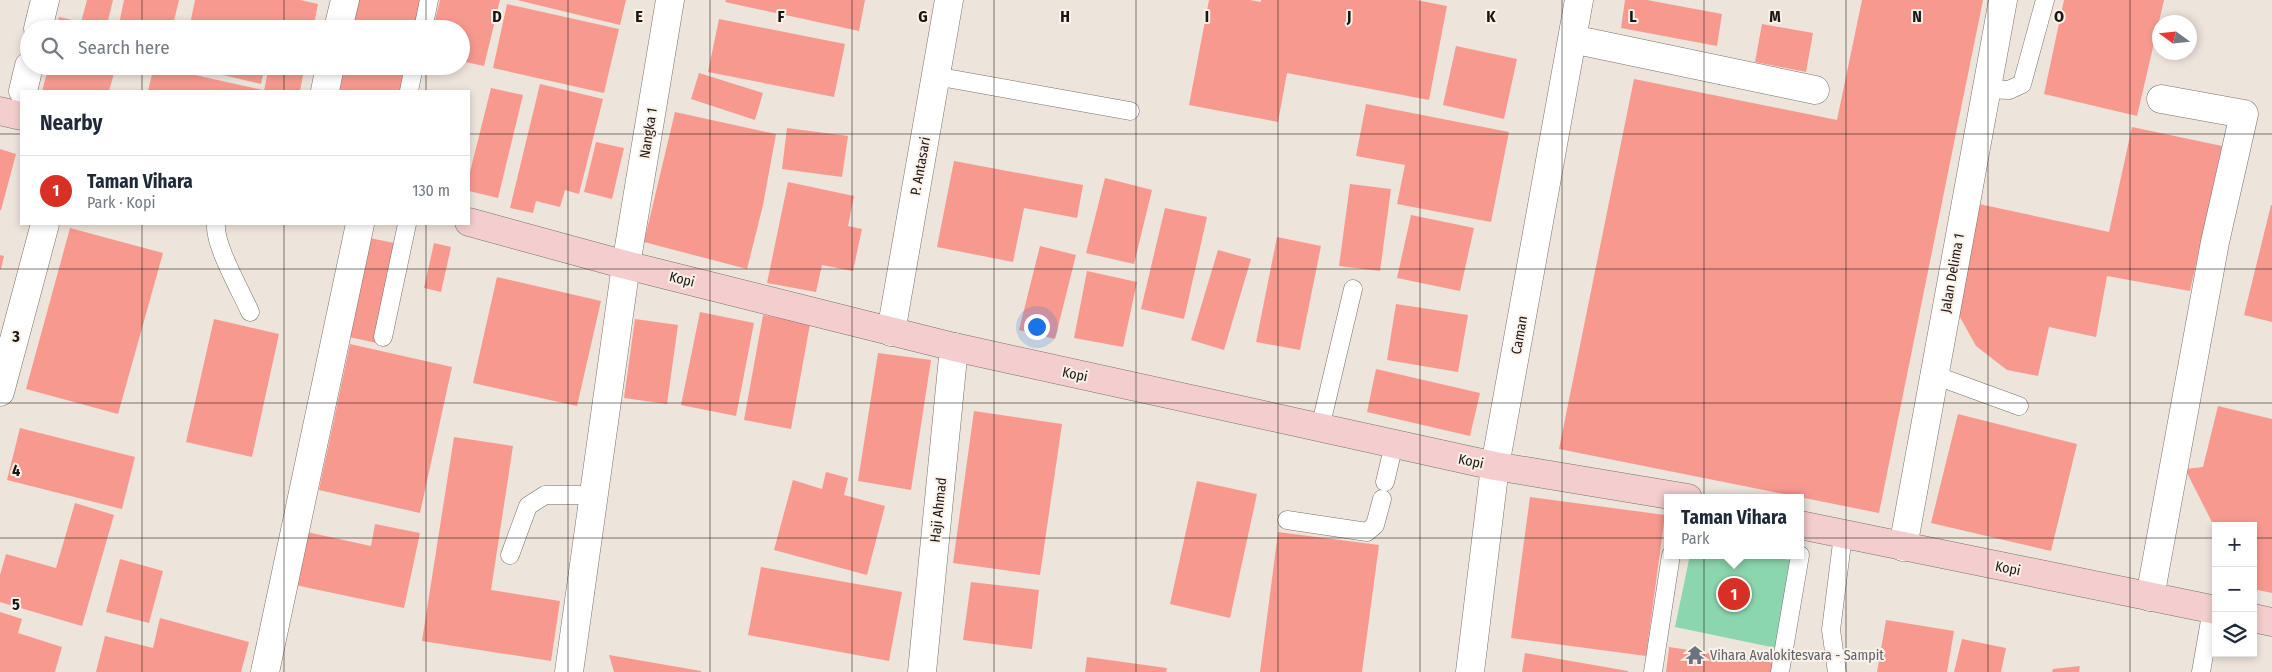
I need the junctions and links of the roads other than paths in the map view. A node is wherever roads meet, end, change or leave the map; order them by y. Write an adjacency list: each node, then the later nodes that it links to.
1 (45, 0): 9 (street)
2 (345, 0): 10 (street)
3 (429, 0): 11 (lane)
4 (670, 0): 31 (street, Nangka 1)
5 (949, 0): 16 (street, P. Antasari)
6 (1579, 0): 12 (street, Caman)
7 (2003, 0): 17 (street, Jalan Delima 1)
8 (2045, 0): 17 (lane)
9 (40, 20)
10 (340, 20)
11 (425, 20)
12 (1572, 39): 21 (street); 42 (street, Caman)
13 (26, 75): 18 (street)
14 (328, 75): 19 (street)
15 (412, 75): 20 (lane)
16 (935, 76): 25 (lane); 34 (street, P. Antasari)
17 (1986, 89): 37 (street, Jalan Delima 1)
18 (21, 90)
19 (325, 90)
20 (409, 90)
21 (1815, 90)
22 (20, 94): 24 (street)
23 (2161, 98): 52 (street)
24 (16, 106)
25 (1130, 111)
26 (470, 222): 31 (street, Kopi)
27 (45, 225): 38 (street)
28 (216, 225): 33 (lane)
29 (360, 225): 57 (street)
30 (407, 225): 35 (lane)
31 (626, 265): 34 (street, Kopi); 43 (street, Nangka 1)
32 (1353, 289): 40 (lane)
33 (250, 312)
34 (890, 332): 36 (street, Kopi)
35 (382, 337)
36 (954, 348): 40 (street, Kopi); 59 (street, Haji Ahmad)
37 (1934, 375): 39 (lane); 48 (street, Jalan Delima 1)
38 (0, 392)
39 (2019, 406)
40 (1320, 428): 41 (street, Kopi)
41 (1394, 444): 42 (street, Kopi); 45 (lane)
42 (1496, 466): 44 (street, Kopi); 60 (street, Caman)
43 (595, 494): 49 (lane); 58 (street, Nangka 1)
44 (1665, 494)
45 (1287, 520)
46 (1804, 525): 47 (street, Kopi)
47 (1843, 535): 48 (street, Kopi); 63 (lane)
48 (1903, 547): 52 (street, Kopi)
49 (510, 555)
50 (1670, 559): 61 (lane)
51 (1799, 559): 62 (lane)
52 (2150, 597): 53 (street, Kopi)
53 (2212, 610)
54 (2214, 612): 64 (lane)
55 (2257, 619): 56 (street)
56 (2272, 622)
57 (265, 672)
58 (569, 672)
59 (922, 672)
60 (1470, 672)
61 (1653, 672)
62 (1780, 672)
63 (1837, 672)
64 (2201, 672)

